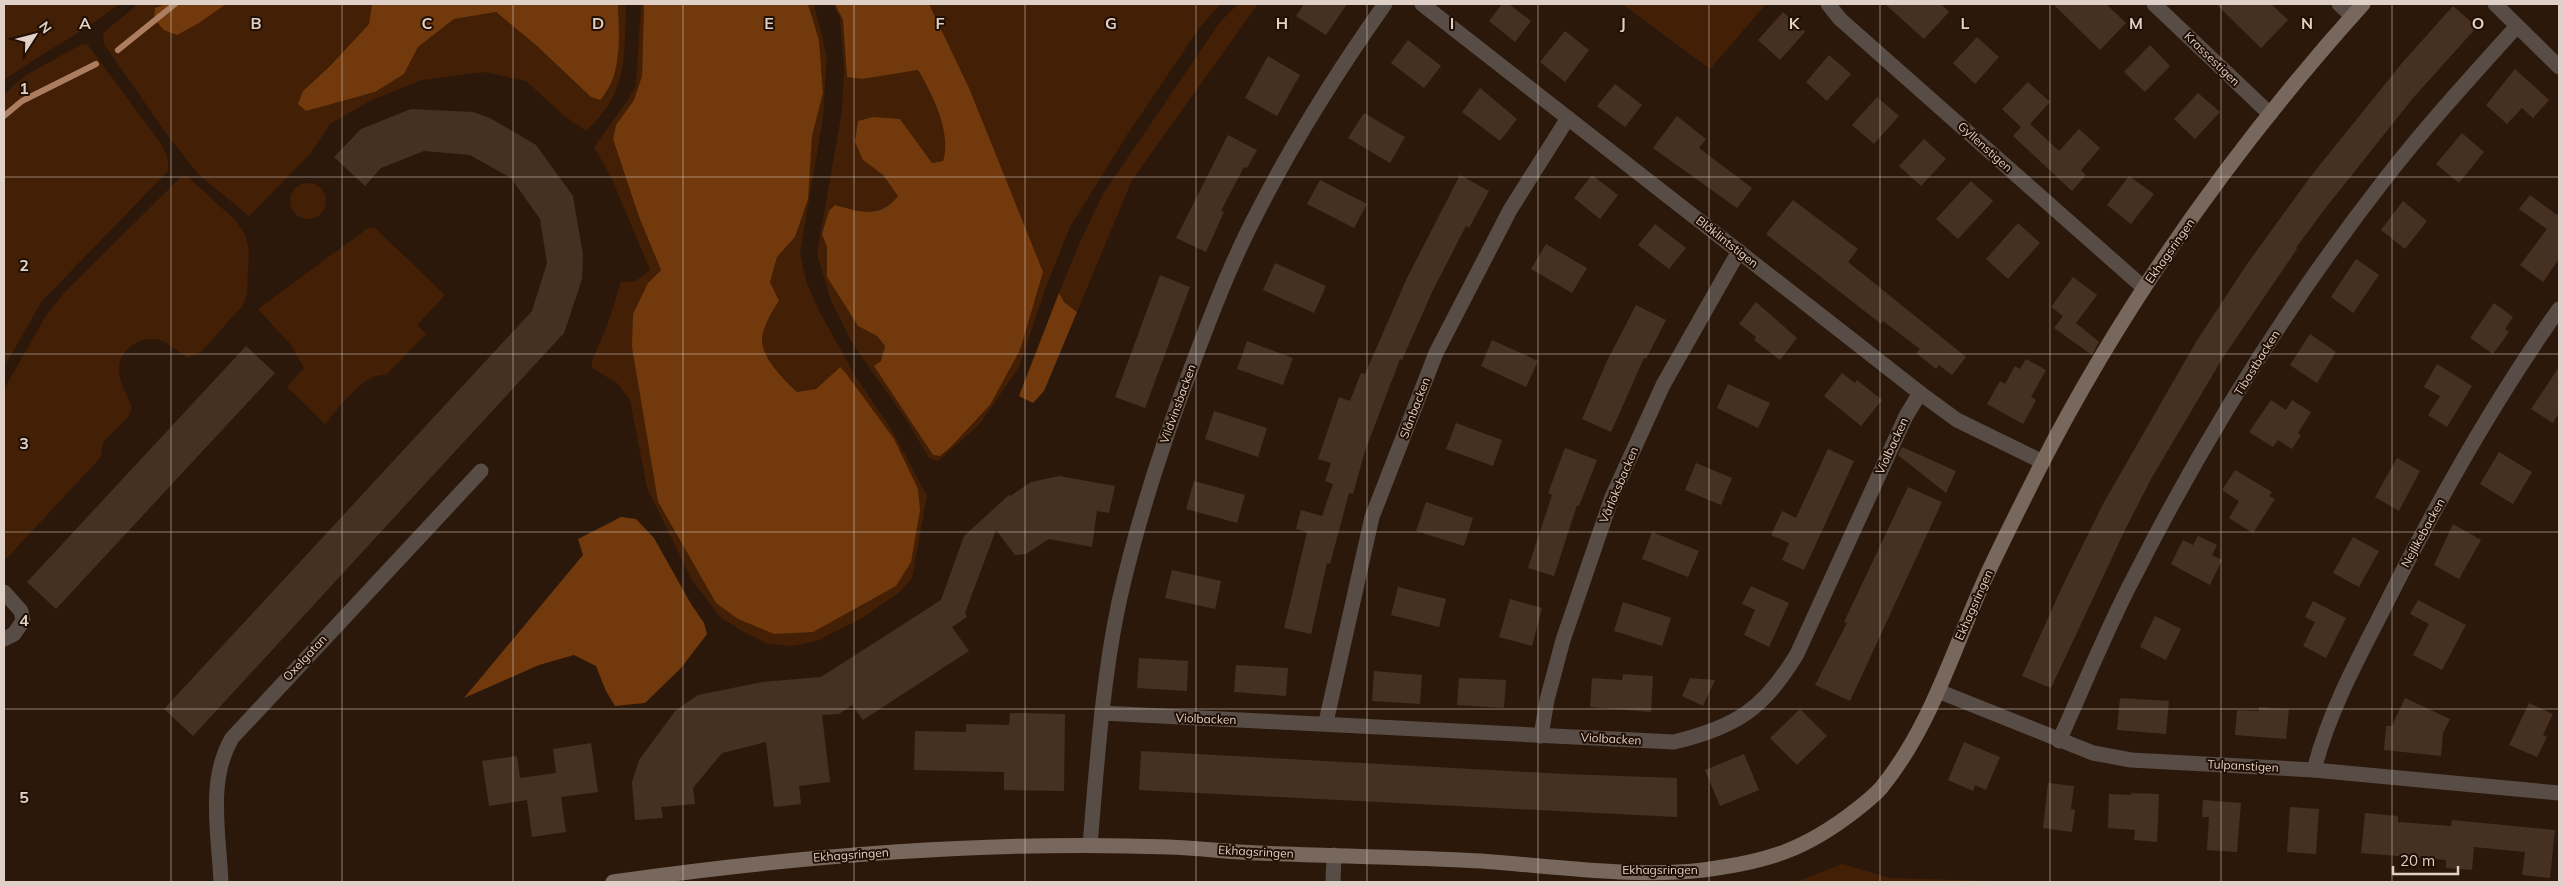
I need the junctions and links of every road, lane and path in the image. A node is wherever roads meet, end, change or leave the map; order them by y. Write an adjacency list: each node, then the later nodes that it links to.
1 (1384, 4): 22 (street, Vildvinsbacken)
2 (1422, 4): 12 (street, Blåklintstigen)
3 (1828, 4): 14 (street, Gyllenstigen)
4 (2154, 4): 11 (street, Krassestigen)
5 (2339, 4): 8 (street)
6 (2363, 4): 8 (street, Ekhagsringen)
7 (2495, 4): 9 (street)
8 (2352, 16): 11 (street, Ekhagsringen)
9 (2517, 26): 10 (street); 25 (street, Tibastbacken)
10 (2559, 67)
11 (2270, 114): 14 (street, Ekhagsringen)
12 (1568, 118): 13 (street, Blåklintstigen); 23 (street, Slånbacken)
13 (1739, 251): 16 (street, Blåklintstigen); 24 (street, Vårlöksbacken)
14 (2144, 288): 17 (street, Ekhagsringen)
15 (2559, 309): 26 (street, Nejlikebacken)
16 (1920, 393): 17 (street, Blåklintstigen); 24 (street, Violbacken)
17 (2043, 462): 21 (street, Ekhagsringen)
18 (481, 471): 30 (street, Oxelgatan)
19 (4, 592): 20 (street)
20 (4, 639)
21 (1938, 691): 25 (street, Tulpanstigen); 29 (street, Ekhagsringen)
22 (1102, 713): 23 (street, Violbacken); 28 (street, Vildvinsbacken)
23 (1326, 722): 24 (street, Violbacken)
24 (1541, 736)
25 (2059, 741): 26 (street, Tulpanstigen)
26 (2314, 770): 27 (street, Tulpanstigen)
27 (2559, 792)
28 (1090, 845): 29 (street, Ekhagsringen); 31 (street, Ekhagsringen)
29 (1334, 856): 32 (street)
30 (221, 882)
31 (614, 882)
32 (1333, 882)

